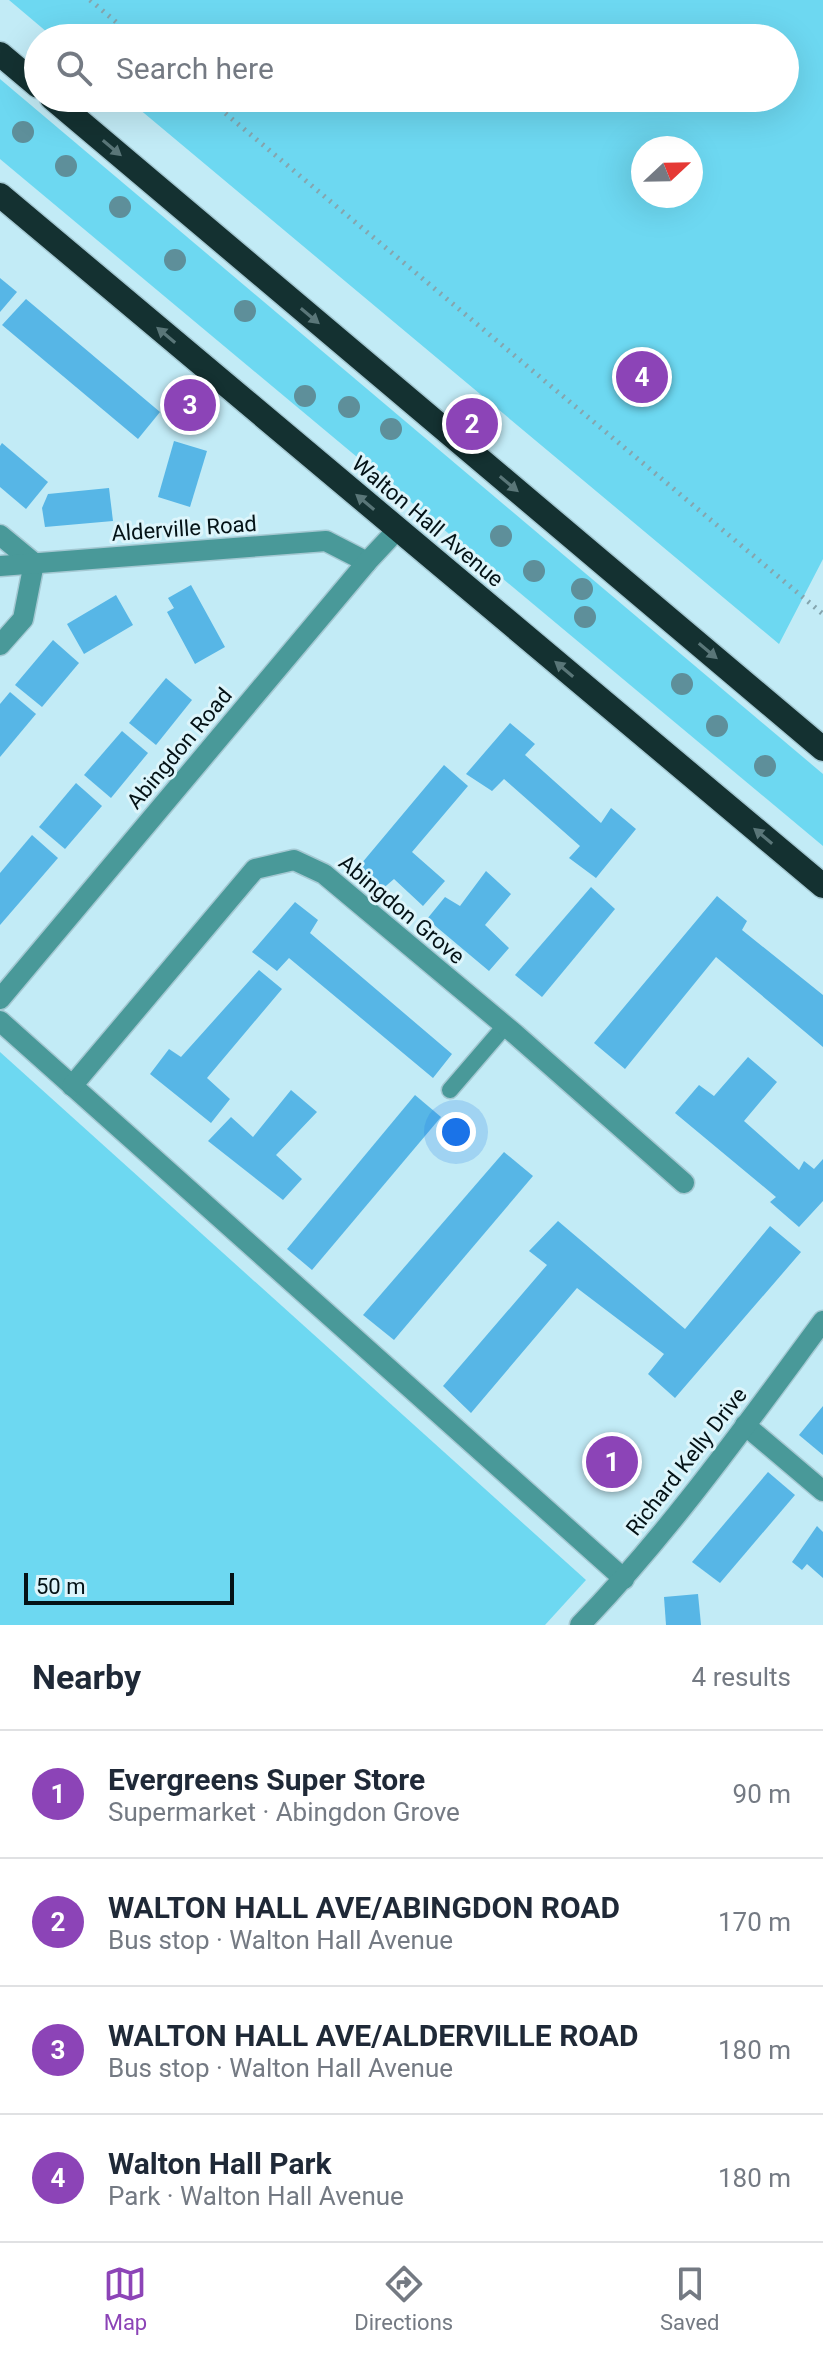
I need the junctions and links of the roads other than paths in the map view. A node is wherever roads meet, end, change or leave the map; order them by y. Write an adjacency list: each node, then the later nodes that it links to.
1 (0, 54): 2 (highway)
2 (24, 74)
3 (69, 112): 11 (highway, one-way to 11)
4 (0, 195): 5 (highway, Walton Hall Avenue, one-way to 4)
5 (397, 530): 7 (street, Abingdon Road); 12 (highway, Walton Hall Avenue, one-way to 5)
6 (0, 535): 8 (street)
7 (367, 562): 8 (street, Alderville Road); 13 (street, Abingdon Road)
8 (34, 563): 9 (street, Alderville Road); 10 (street)
9 (0, 566)
10 (0, 645)
11 (823, 749)
12 (823, 886)
13 (0, 999)
14 (0, 1021): 16 (street)
15 (505, 1026): 16 (street, Abingdon Grove); 17 (lane); 18 (street, Abingdon Grove)
16 (72, 1086): 22 (street)
17 (450, 1090)
18 (684, 1183)
19 (823, 1321): 20 (street, Richard Kelly Drive)
20 (745, 1425): 21 (street); 22 (street, Richard Kelly Drive)
21 (823, 1491)
22 (624, 1579): 23 (street, Richard Kelly Drive)
23 (580, 1625)

